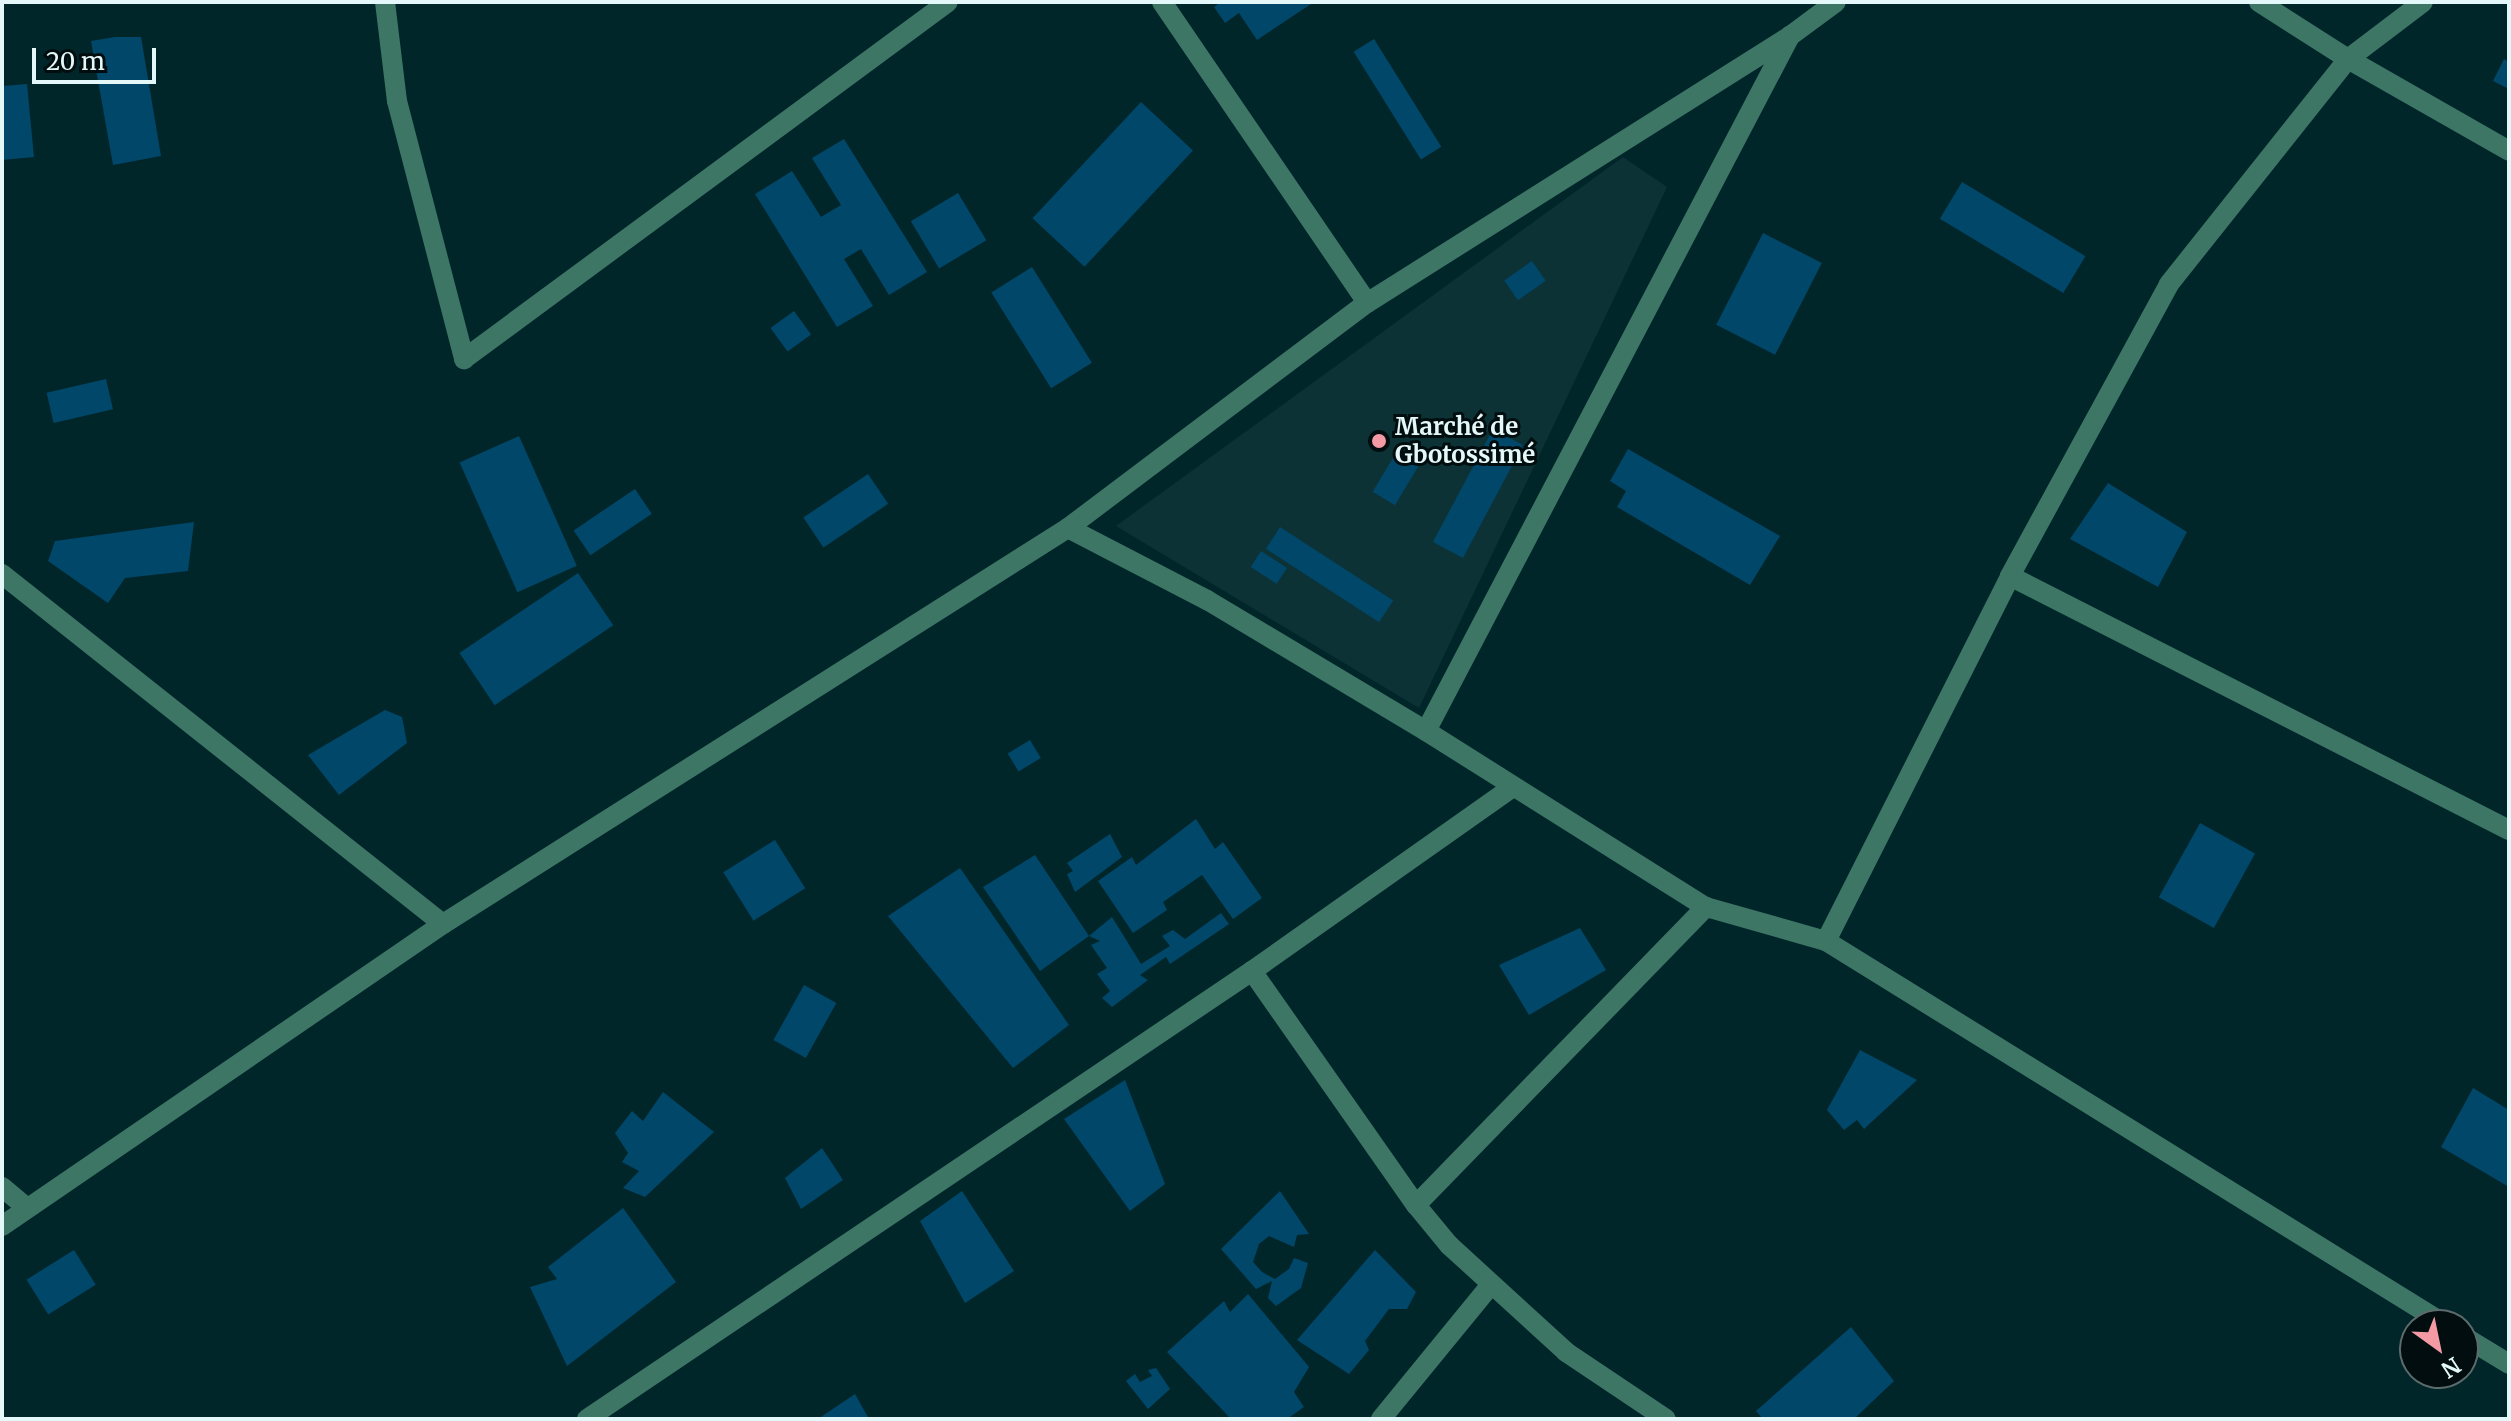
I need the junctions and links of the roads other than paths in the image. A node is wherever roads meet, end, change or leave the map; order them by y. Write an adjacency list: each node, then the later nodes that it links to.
1 (385, 2): 2 (street)
2 (948, 2)
3 (1162, 2): 10 (street)
4 (1836, 2): 7 (street)
5 (2259, 2): 8 (street)
6 (2423, 2): 8 (street)
7 (1790, 36): 10 (street); 14 (street)
8 (2348, 59): 9 (street); 13 (street)
9 (2509, 151)
10 (1367, 303): 11 (street)
11 (1068, 528): 14 (street); 18 (street)
12 (2, 574): 18 (street)
13 (2010, 576): 16 (street); 19 (street)
14 (1426, 731): 15 (street)
15 (1511, 788): 17 (street); 20 (street)
16 (2509, 830)
17 (1706, 907): 19 (street); 22 (street)
18 (443, 924): 23 (street)
19 (1826, 941): 26 (street)
20 (1252, 971): 22 (street); 29 (street)
21 (2, 1187): 23 (street)
22 (1416, 1205): 25 (street)
23 (27, 1208): 24 (street)
24 (2, 1226)
25 (1490, 1286): 30 (street); 31 (street)
26 (2420, 1309)
27 (2479, 1346): 28 (street)
28 (2509, 1364)
29 (587, 1419)
30 (1381, 1419)
31 (1666, 1419)

